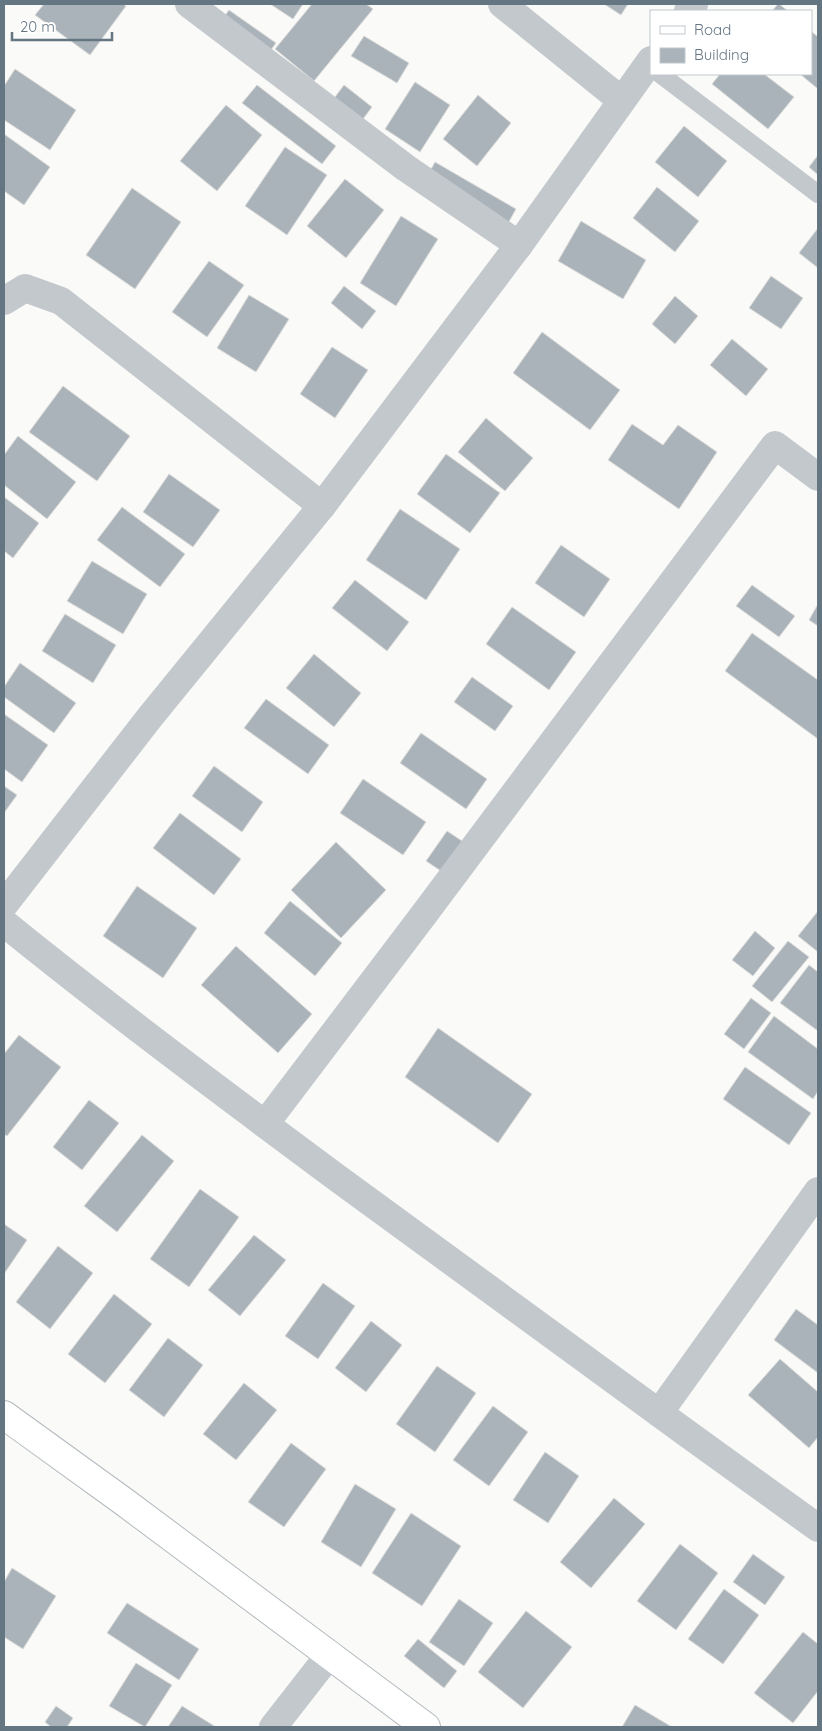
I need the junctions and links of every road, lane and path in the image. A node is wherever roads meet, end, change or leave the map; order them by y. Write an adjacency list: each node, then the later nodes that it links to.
1 (189, 4): 7 (street)
2 (502, 4): 5 (street)
3 (650, 68): 5 (street)
4 (664, 75): 6 (lane)
5 (622, 100): 7 (street)
6 (818, 194)
7 (519, 245): 10 (street)
8 (4, 300): 10 (street)
9 (818, 477): 13 (street)
10 (322, 506): 11 (street)
11 (4, 905)
12 (4, 924): 13 (street)
13 (265, 1124): 15 (street)
14 (818, 1191): 15 (street)
15 (659, 1414): 17 (street)
16 (4, 1415): 18 (street)
17 (818, 1528)
18 (330, 1654): 19 (street); 20 (street)
19 (273, 1727)
20 (426, 1727)

